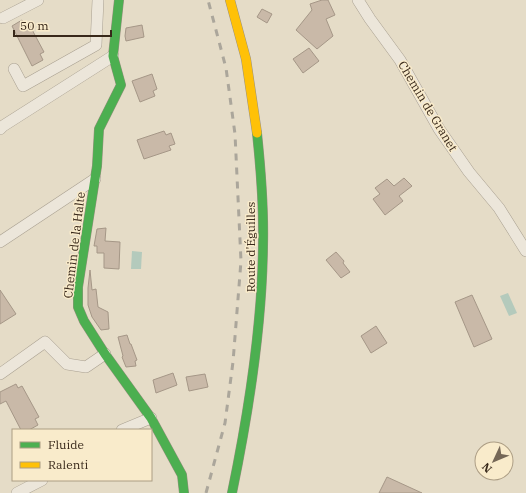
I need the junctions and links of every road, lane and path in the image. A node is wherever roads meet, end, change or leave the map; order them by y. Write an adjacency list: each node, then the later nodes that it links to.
1 (38, 0): 6 (street)
2 (98, 0): 8 (street)
3 (119, 0): 7 (street, Chemin de la Halte)
4 (358, 0): 12 (street, Chemin de Granet)
5 (230, 1): 21 (street, Route d'Éguilles)
6 (3, 18)
7 (113, 56): 9 (street); 10 (street, Chemin de la Halte)
8 (14, 69)
9 (0, 129)
10 (95, 179): 11 (street); 13 (street, Chemin de la Halte)
11 (0, 242)
12 (526, 251)
13 (105, 354): 14 (street); 15 (street, Chemin de la Halte)
14 (0, 374)
15 (151, 418): 16 (street); 17 (street, Chemin de la Halte)
16 (124, 429)
17 (156, 435): 20 (street, Chemin de la Halte)
18 (40, 481): 19 (street)
19 (17, 493)
20 (184, 493)
21 (232, 493)

